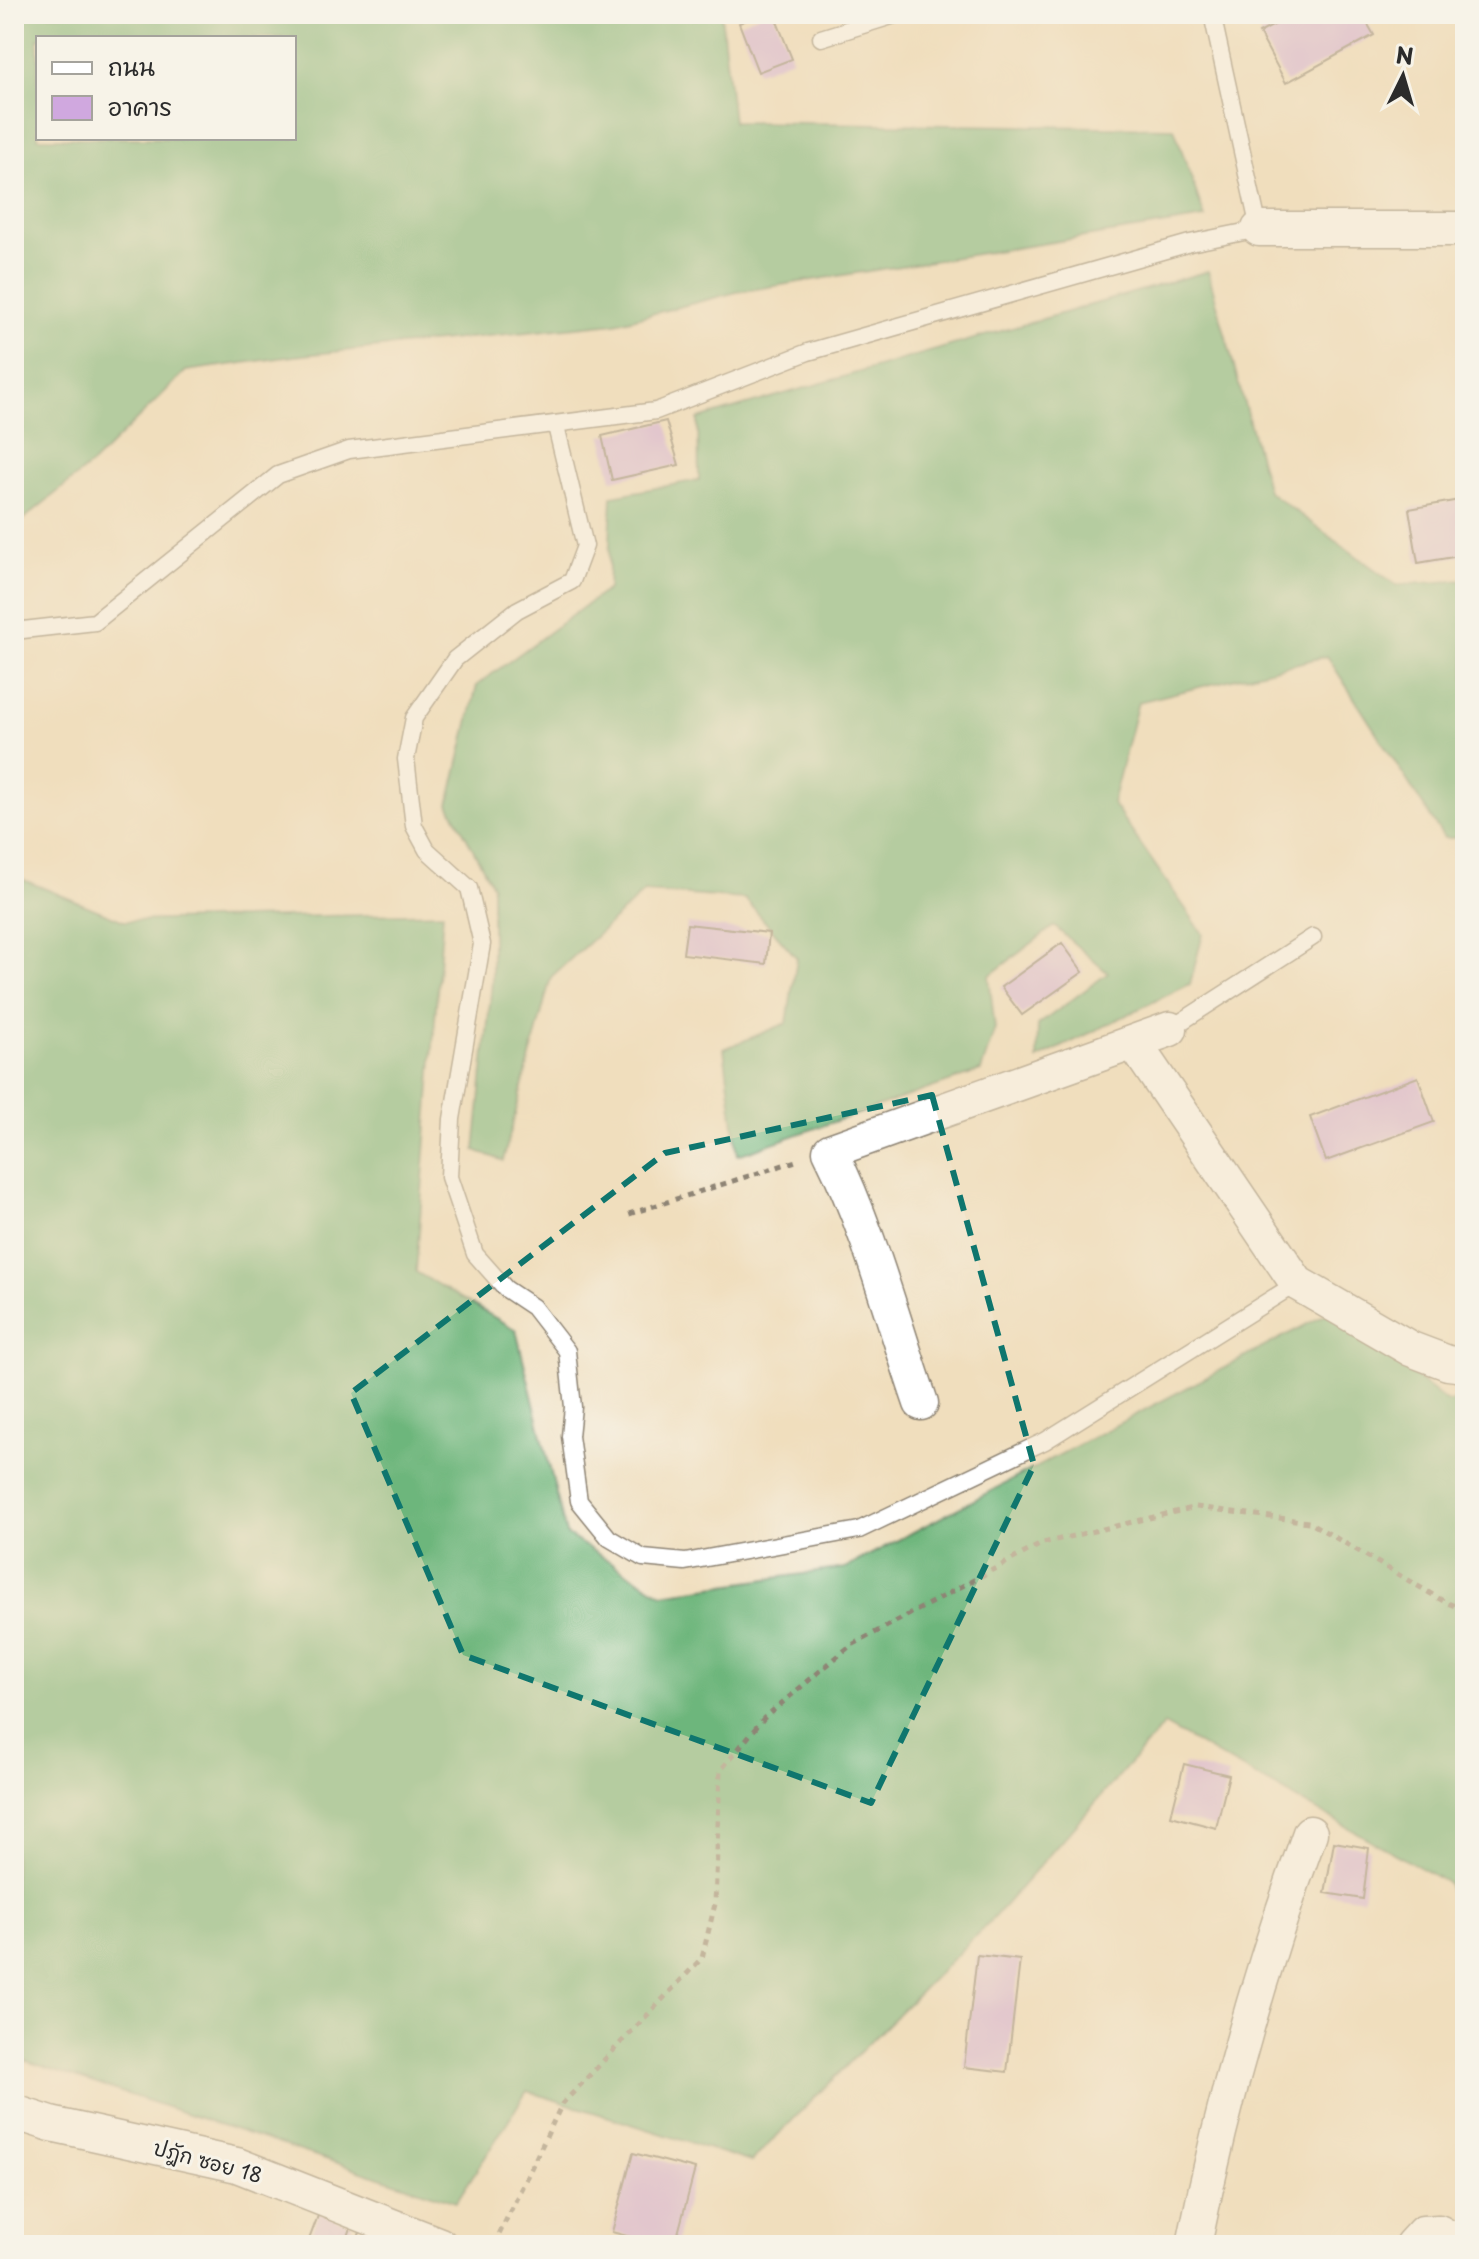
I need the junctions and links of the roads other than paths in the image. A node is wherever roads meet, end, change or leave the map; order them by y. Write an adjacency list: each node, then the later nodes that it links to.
1 (898, 14): 3 (lane)
2 (1212, 14): 4 (lane)
3 (821, 38)
4 (1259, 229): 5 (street); 6 (lane)
5 (1465, 229)
6 (556, 426): 7 (lane); 11 (lane)
7 (14, 631)
8 (1313, 937): 9 (lane)
9 (1170, 1029): 10 (street)
10 (1134, 1043): 11 (street); 13 (street)
11 (1297, 1283): 12 (street)
12 (1465, 1365)
13 (921, 1403)
14 (1310, 1833): 17 (street)
15 (14, 2112): 16 (street, ปฎัก ซอย 18)
16 (440, 2245)
17 (1194, 2245)
18 (1412, 2245): 19 (street)
19 (1462, 2245)

